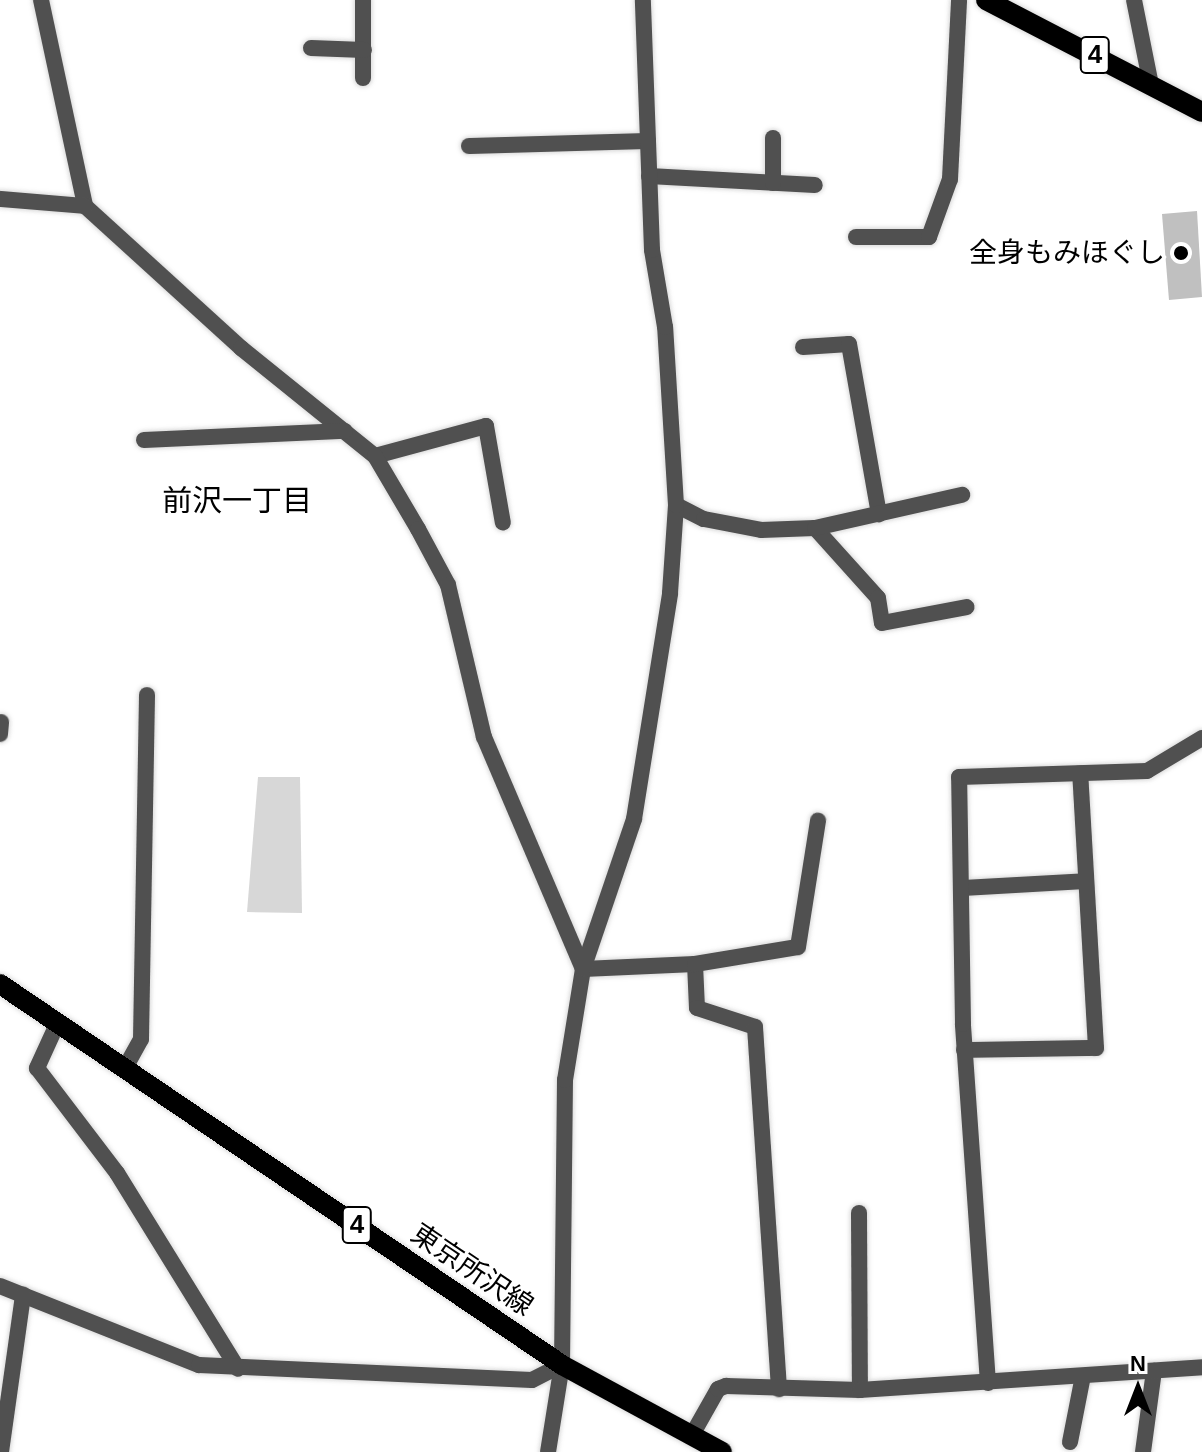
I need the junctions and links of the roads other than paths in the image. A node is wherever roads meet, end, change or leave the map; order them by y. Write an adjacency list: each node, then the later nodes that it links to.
1 (41, 0): 19 (street)
2 (363, 0): 8 (street)
3 (643, 0): 13 (street)
4 (959, 0): 20 (street)
5 (986, 0): 10 (main road, 4)
6 (1134, 0): 10 (street)
7 (311, 48): 8 (street)
8 (364, 50): 9 (street)
9 (363, 78)
10 (1151, 85): 11 (main road, 4)
11 (1202, 112)
12 (773, 138): 16 (street)
13 (648, 141): 14 (street); 15 (street)
14 (469, 146)
15 (649, 176): 16 (street); 26 (street)
16 (773, 183): 17 (street)
17 (815, 185)
18 (0, 199): 19 (street)
19 (85, 206): 22 (street)
20 (856, 237)
21 (803, 347): 27 (street)
22 (345, 431): 23 (street); 24 (street)
23 (144, 440)
24 (375, 456): 28 (street); 40 (street)
25 (962, 495): 27 (street)
26 (676, 505): 29 (street); 40 (street)
27 (879, 514): 29 (street)
28 (503, 523)
29 (815, 528): 30 (street)
30 (967, 607)
31 (147, 695): 44 (street)
32 (1, 722): 33 (street)
33 (0, 734)
34 (1202, 738): 35 (street)
35 (1080, 773): 37 (street); 38 (street)
36 (818, 821): 39 (street)
37 (1086, 881): 38 (street); 43 (street)
38 (962, 888): 43 (street)
39 (695, 964): 40 (street); 54 (street)
40 (583, 969): 48 (street)
41 (0, 984): 42 (main road, 東京所沢線 / 4)
42 (58, 1022): 44 (main road, 東京所沢線 / 4); 50 (street)
43 (964, 1050): 53 (street)
44 (125, 1068): 48 (main road, 東京所沢線 / 4)
45 (859, 1213): 55 (street)
46 (0, 1286): 47 (street)
47 (23, 1295): 50 (street); 58 (street)
48 (562, 1365): 50 (street); 56 (main road, 東京所沢線 / 4); 59 (street)
49 (1202, 1367): 51 (street)
50 (238, 1369)
51 (1154, 1371): 52 (street); 61 (street)
52 (1083, 1376): 53 (street); 57 (street)
53 (988, 1383): 55 (street)
54 (779, 1389): 55 (street); 56 (street)
55 (860, 1390)
56 (692, 1435): 60 (main road, 東京所沢線 / 4)
57 (1070, 1442)
58 (1, 1452)
59 (548, 1452)
60 (722, 1452)
61 (1143, 1452)

